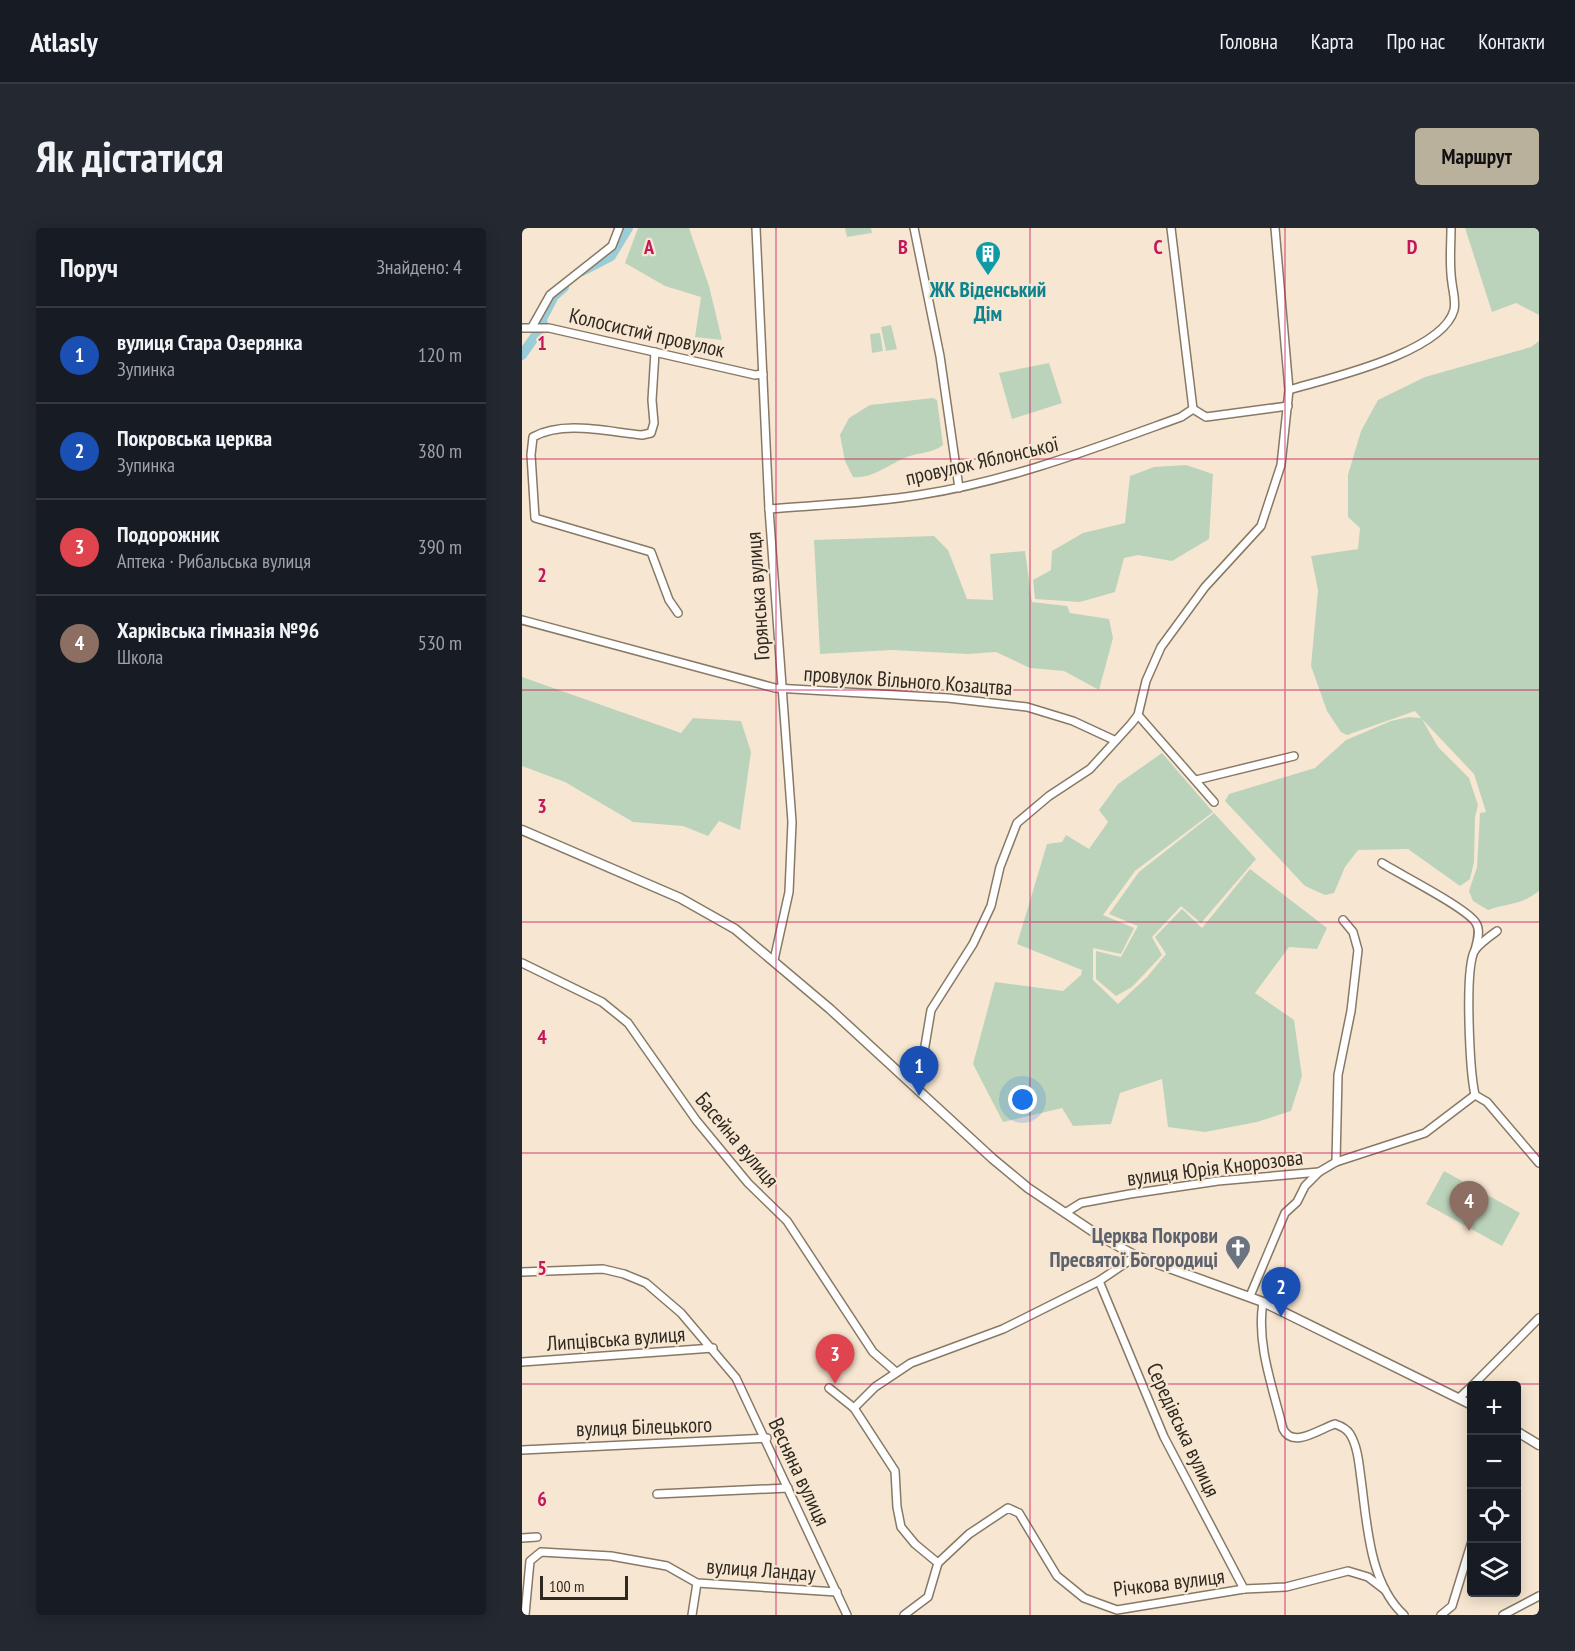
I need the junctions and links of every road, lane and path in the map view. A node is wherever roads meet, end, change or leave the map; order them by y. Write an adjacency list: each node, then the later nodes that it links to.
1 (619, 228): 7 (street)
2 (756, 228): 10 (street, Горянська вулиця)
3 (914, 228): 14 (street)
4 (1171, 228): 13 (street)
5 (1275, 228): 11 (street)
6 (1451, 228): 11 (street)
7 (534, 327): 8 (street, Колосистий провулок); 9 (street, Колосистий провулок)
8 (522, 328)
9 (655, 352): 10 (street, Колосистий провулок); 16 (street)
10 (763, 374): 15 (street, Горянська вулиця)
11 (1289, 390): 12 (street)
12 (1288, 406): 13 (street); 19 (street)
13 (1193, 409): 14 (street, провулок Яблонської)
14 (958, 488): 15 (street, провулок Яблонської)
15 (769, 509): 18 (street, Горянська вулиця)
16 (678, 613)
17 (522, 620): 18 (street, провулок Вільного Козацтва)
18 (781, 688): 20 (street, провулок Вільного Козацтва); 29 (street, Горянська вулиця)
19 (1138, 715): 20 (street); 22 (street)
20 (1114, 740): 31 (street)
21 (1294, 756): 22 (street)
22 (1196, 780): 23 (street)
23 (1214, 802)
24 (522, 830): 29 (main road)
25 (1382, 863): 28 (street)
26 (1343, 920): 33 (street)
27 (1497, 931): 28 (street)
28 (1475, 950): 32 (street)
29 (774, 960): 31 (main road)
30 (522, 963): 45 (street, Басейна вулиця)
31 (911, 1083): 36 (main road)
32 (1475, 1095): 33 (street, вулиця Юрія Кнорозова); 34 (street)
33 (1336, 1162): 35 (street, вулиця Юрія Кнорозова)
34 (1539, 1163)
35 (1319, 1172): 36 (street, вулиця Юрія Кнорозова); 40 (street)
36 (1065, 1213): 37 (main road)
37 (1137, 1256): 39 (street); 40 (main road)
38 (522, 1272): 43 (street, Весняна вулиця)
39 (1099, 1281): 45 (street); 63 (street, Середівська вулиця)
40 (1250, 1296): 41 (main road)
41 (1263, 1302): 49 (main road); 64 (street)
42 (1539, 1318): 46 (street)
43 (713, 1348): 44 (street, Липцівська вулиця); 53 (street, Весняна вулиця)
44 (522, 1362)
45 (896, 1372): 51 (street)
46 (1477, 1381)
47 (829, 1388): 51 (street)
48 (1467, 1391): 49 (street)
49 (1459, 1398): 50 (main road)
50 (1467, 1403)
51 (854, 1408): 61 (street)
52 (1521, 1434): 54 (main road)
53 (767, 1438): 55 (street, вулиця Білецького); 56 (street, Весняна вулиця)
54 (1539, 1445)
55 (522, 1450)
56 (788, 1488): 57 (street); 65 (street, Весняна вулиця)
57 (657, 1494)
58 (537, 1537): 59 (street)
59 (522, 1538)
60 (1471, 1543): 67 (street)
61 (938, 1563): 63 (street, Річкова вулиця); 71 (street)
62 (697, 1583): 65 (street, вулиця Ландау); 68 (street, вулиця Ландау); 69 (street)
63 (1244, 1589): 64 (street, Річкова вулиця)
64 (1384, 1590): 72 (street)
65 (837, 1592): 70 (street, Весняна вулиця)
66 (1539, 1596): 75 (street)
67 (1452, 1605): 73 (street); 74 (street)
68 (525, 1615)
69 (693, 1615)
70 (847, 1615)
71 (904, 1615)
72 (1404, 1615)
73 (1441, 1615)
74 (1452, 1615)
75 (1503, 1615)

